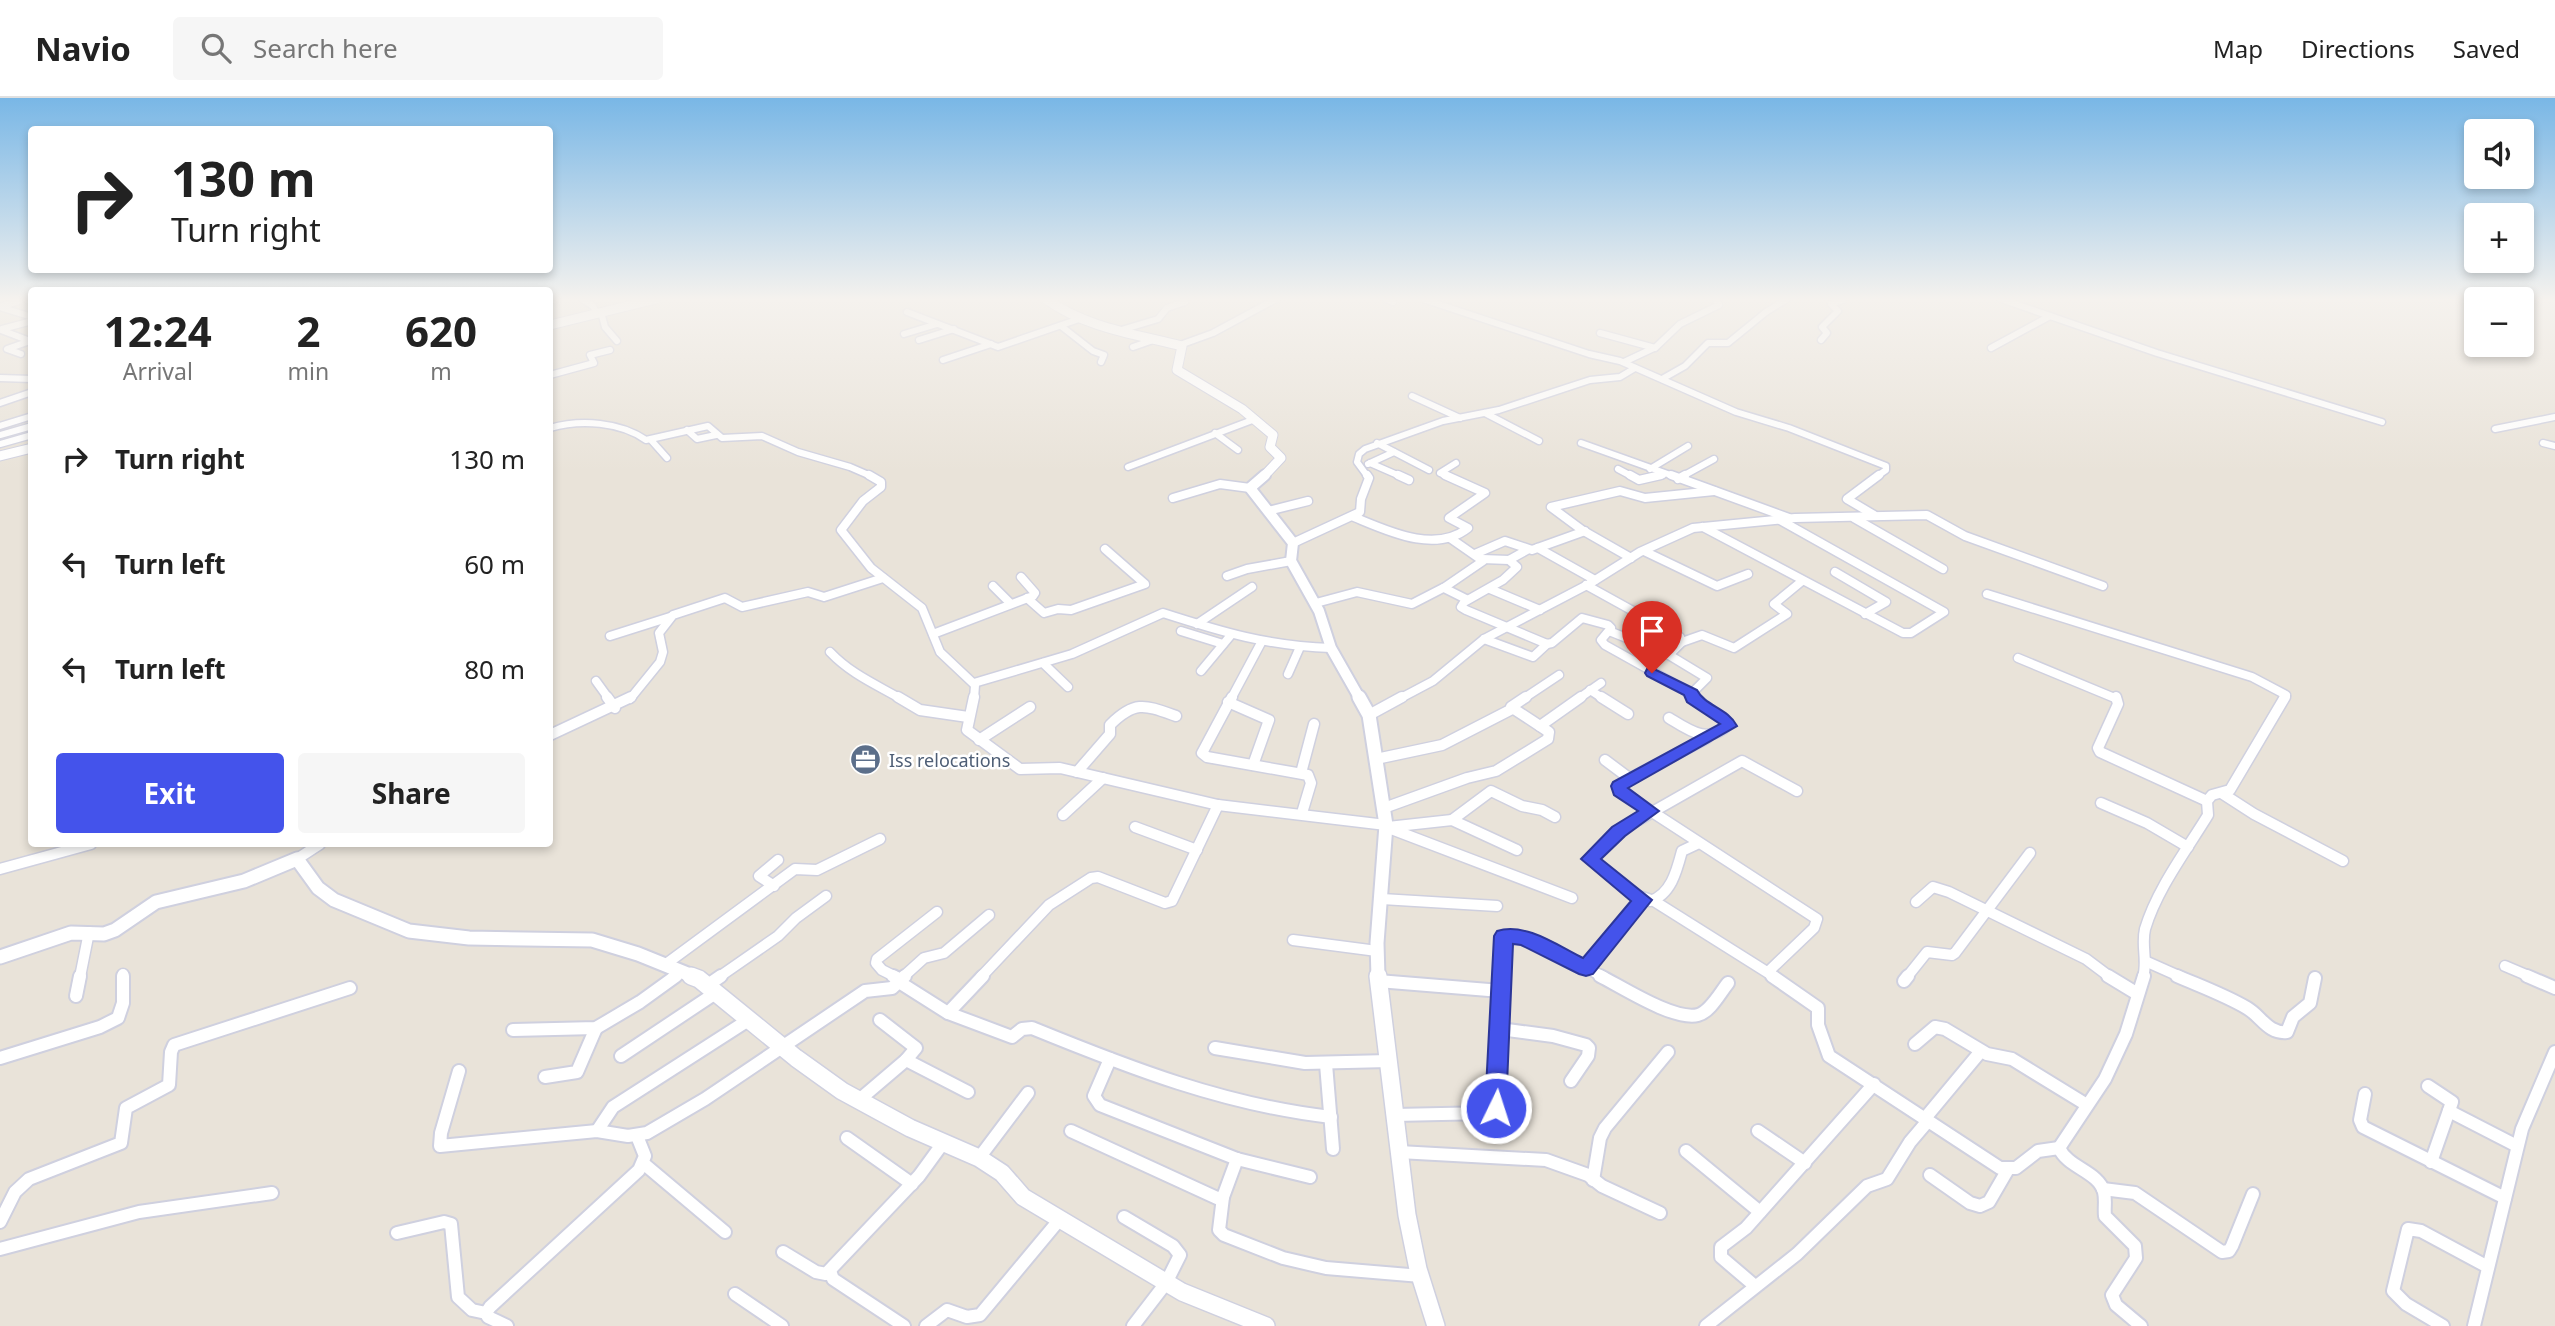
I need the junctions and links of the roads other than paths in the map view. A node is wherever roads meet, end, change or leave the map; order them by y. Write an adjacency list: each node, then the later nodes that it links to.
1 (590, 356): 14 (street)
2 (954, 356): 9 (street)
3 (1103, 356): 10 (street)
4 (1180, 356): 26 (street)
5 (1606, 356): 11 (street)
6 (1637, 356): 11 (street)
7 (1695, 356): 18 (street)
8 (2168, 356): 27 (street)
9 (943, 360)
10 (1101, 362)
11 (1624, 362): 12 (street)
12 (1632, 369): 18 (street); 22 (street)
13 (28, 372): 16 (street)
14 (553, 374)
15 (0, 378): 16 (street)
16 (12, 378): 17 (street)
17 (28, 379)
18 (1662, 379): 64 (street)
19 (28, 394): 21 (street)
20 (1412, 396): 23 (street)
21 (0, 403)
22 (1485, 413): 23 (street); 36 (street)
23 (1457, 416): 37 (street)
24 (28, 417): 28 (street)
25 (2555, 417): 31 (street)
26 (1255, 419): 32 (street); 59 (street)
27 (2382, 422)
28 (0, 426)
29 (28, 427): 33 (street)
30 (553, 427): 35 (street)
31 (2495, 429)
32 (1215, 433): 44 (street); 51 (street)
33 (0, 435)
34 (28, 436): 40 (street)
35 (650, 440): 47 (street); 86 (street)
36 (1539, 441)
37 (1377, 443): 45 (street); 52 (street)
38 (1581, 443): 54 (street)
39 (2543, 443): 42 (street)
40 (0, 444)
41 (1688, 446): 54 (street)
42 (2555, 446)
43 (28, 449): 46 (street)
44 (1238, 450)
45 (1394, 452): 49 (street); 55 (street)
46 (0, 456)
47 (667, 458)
48 (1714, 459): 57 (street)
49 (1370, 463): 52 (street); 58 (street)
50 (1456, 463): 71 (street)
51 (1128, 467)
52 (1360, 468): 65 (street)
53 (1618, 469): 56 (street)
54 (1650, 469): 56 (street)
55 (1429, 470)
56 (1665, 474): 57 (street)
57 (1678, 479): 60 (street)
58 (1409, 480)
59 (1250, 488): 61 (street); 63 (street)
60 (1714, 491): 67 (street); 70 (street)
61 (1173, 498)
62 (1308, 501): 63 (street)
63 (1268, 511): 72 (street)
64 (1876, 516): 66 (street); 91 (street)
65 (1354, 517): 71 (street); 72 (street)
66 (1853, 517): 67 (street); 81 (street)
67 (1790, 519): 68 (street)
68 (1780, 520): 69 (street); 101 (street)
69 (1703, 527): 76 (street); 88 (street)
70 (1585, 531): 73 (street); 78 (street)
71 (1450, 538): 77 (street)
72 (1293, 543): 80 (street)
73 (1538, 548): 75 (street); 87 (street)
74 (1105, 549): 96 (street)
75 (1527, 550): 77 (street); 79 (street)
76 (1644, 551): 78 (street); 83 (street)
77 (1478, 556): 79 (street); 93 (street)
78 (1631, 558): 87 (street)
79 (1509, 560): 94 (street)
80 (1292, 561): 84 (street); 98 (street)
81 (1943, 569)
82 (1835, 572): 101 (street)
83 (1748, 574)
84 (1227, 576)
85 (1021, 577): 96 (street)
86 (883, 578): 102 (street); 107 (street)
87 (1595, 580): 89 (street)
88 (1802, 581): 101 (street); 112 (street)
89 (1586, 585): 100 (street); 112 (street)
90 (993, 586): 99 (street)
91 (2103, 586)
92 (1252, 587): 103 (street)
93 (1444, 588): 97 (street); 98 (street)
94 (1490, 589): 97 (street); 100 (street)
95 (1987, 594): 152 (street)
96 (1027, 598): 99 (street)
97 (1466, 601): 104 (street)
98 (1316, 603): 116 (street)
99 (1011, 604): 107 (street)
100 (1540, 610): 104 (street)
101 (1865, 614)
102 (670, 617): 109 (street); 132 (street)
103 (1196, 624): 108 (street); 120 (street)
104 (1506, 628): 110 (street); 113 (street)
105 (1181, 631): 114 (street)
106 (1609, 631): 113 (street); 118 (street); 129 (street)
107 (933, 634): 125 (street)
108 (1231, 635): 111 (street); 114 (street)
109 (610, 636)
110 (1484, 639): 113 (street); 135 (street)
111 (1262, 642): 115 (street); 130 (street)
112 (1682, 642): 118 (street)
113 (1547, 644)
114 (1223, 645): 121 (street)
115 (1300, 648): 116 (street); 122 (street)
116 (1331, 648): 135 (street)
117 (830, 652): 137 (street)
118 (1669, 655): 129 (street)
119 (2018, 658): 153 (street)
120 (1043, 663): 125 (street); 127 (street)
121 (1201, 671)
122 (1288, 674)
123 (1559, 675): 133 (street)
124 (596, 681): 132 (street)
125 (974, 683): 137 (street)
126 (1601, 683): 128 (street)
127 (1068, 687)
128 (1590, 690): 134 (street); 140 (street)
129 (1691, 693): 142 (street)
130 (1228, 702): 146 (street); 146 (street)
131 (1030, 707): 143 (street)
132 (615, 708): 141 (street)
133 (1512, 709): 140 (street); 144 (street)
134 (1628, 714)
135 (1369, 715): 144 (street)
136 (1176, 716): 147 (street)
137 (968, 717): 143 (street)
138 (1669, 718): 142 (street)
139 (1314, 724): 148 (street)
140 (1540, 726): 156 (street)
141 (553, 733)
142 (1707, 738): 150 (street)
143 (979, 740): 147 (street)
144 (1376, 759): 156 (street)
145 (1605, 760): 150 (street)
146 (1253, 765): 148 (street)
147 (1077, 772): 149 (street)
148 (1301, 773): 158 (street)
149 (1103, 778): 155 (street); 159 (street)
150 (1629, 779): 157 (street)
151 (1797, 791): 157 (street)
152 (2223, 794): 153 (street); 174 (street)
153 (2207, 800): 168 (street)
154 (2101, 803): 168 (street)
155 (1218, 805): 158 (street); 169 (street)
156 (1384, 808): 162 (street)
157 (1651, 811): 165 (street); 180 (street)
158 (1302, 813): 162 (street)
159 (1063, 815)
160 (1555, 817): 161 (street)
161 (1452, 820): 162 (street); 170 (street)
162 (1386, 826): 178 (street); 179 (street)
163 (1135, 827): 169 (street)
164 (880, 839): 176 (street)
165 (1699, 843): 180 (street); 196 (street)
166 (80, 847): 175 (street)
167 (315, 847): 172 (street)
168 (2188, 847): 190 (street)
169 (1197, 850): 208 (street)
170 (1517, 850)
171 (2030, 853): 184 (street)
172 (297, 859): 186 (street); 191 (street)
173 (778, 860): 176 (street)
174 (2343, 861)
175 (0, 869)
176 (774, 886): 191 (street)
177 (826, 896): 203 (street)
178 (1572, 898)
179 (1382, 899): 182 (street); 188 (street)
180 (1646, 899): 193 (street); 196 (street)
181 (1916, 902): 184 (street)
182 (1497, 906)
183 (937, 912): 198 (street)
184 (1989, 912): 200 (street); 206 (street)
185 (989, 915): 198 (street)
186 (89, 932): 189 (street); 207 (street)
187 (1293, 940): 188 (street)
188 (1377, 951): 199 (street)
189 (0, 957)
190 (2145, 961): 197 (street); 206 (street)
191 (666, 964): 194 (street)
192 (2505, 966): 204 (street)
193 (1586, 968): 201 (street); 205 (street)
194 (682, 971): 203 (street); 211 (street)
195 (122, 974): 221 (street)
196 (1769, 974): 229 (street)
197 (2315, 978)
198 (900, 981): 208 (street); 215 (street)
199 (1378, 981): 205 (street); 224 (street)
200 (1904, 981)
201 (1728, 983)
202 (350, 988): 270 (street)
203 (713, 988): 209 (street); 219 (street)
204 (2555, 988)
205 (1501, 991): 212 (street)
206 (2136, 993): 235 (street)
207 (76, 996)
208 (948, 1013): 222 (street)
209 (750, 1019): 215 (street); 240 (street)
210 (880, 1020): 223 (street)
211 (596, 1028): 213 (street); 227 (street)
212 (1500, 1029): 228 (street); 237 (street)
213 (513, 1030)
214 (1915, 1044): 217 (street)
215 (783, 1047): 234 (street); 243 (street)
216 (1215, 1048): 225 (street)
217 (1981, 1051): 235 (street); 239 (street)
218 (1668, 1052): 259 (street)
219 (621, 1056)
220 (2554, 1056): 246 (street)
221 (0, 1058)
222 (1110, 1059): 238 (street); 252 (street)
223 (906, 1060): 231 (street); 234 (street)
224 (1389, 1061): 225 (street); 237 (street)
225 (1326, 1063): 238 (street)
226 (459, 1071): 240 (street)
227 (545, 1077)
228 (1571, 1081)
229 (1874, 1084): 239 (street); 255 (street)
230 (2428, 1086): 236 (street)
231 (968, 1092)
232 (1028, 1093): 251 (street)
233 (2365, 1094): 253 (street)
234 (859, 1100): 245 (street)
235 (2087, 1105): 247 (street)
236 (2449, 1111): 246 (street); 253 (street)
237 (1395, 1115): 250 (street)
238 (1331, 1117): 248 (street)
239 (1927, 1122): 256 (street); 279 (street)
240 (597, 1131): 243 (street)
241 (1071, 1131): 264 (street)
242 (1758, 1131): 255 (street)
243 (637, 1136): 254 (street)
244 (847, 1138): 260 (street)
245 (943, 1143): 251 (street); 260 (street)
246 (2517, 1146): 265 (street)
247 (2059, 1148): 256 (street); 261 (street)
248 (1333, 1149)
249 (1686, 1151): 266 (street)
250 (1399, 1152): 259 (street); 277 (street)
251 (979, 1158): 269 (street)
252 (1237, 1159): 258 (street); 264 (street)
253 (2431, 1162): 265 (street)
254 (643, 1163): 271 (street); 281 (street)
255 (1805, 1163): 266 (street)
256 (2007, 1171): 257 (street)
257 (1930, 1175)
258 (1310, 1177)
259 (1593, 1180): 267 (street)
260 (912, 1184): 276 (street)
261 (2102, 1189): 263 (street); 291 (street)
262 (272, 1193): 273 (street)
263 (2253, 1194)
264 (1223, 1197): 277 (street)
265 (2505, 1198): 275 (street)
266 (1760, 1212): 279 (street)
267 (1660, 1213)
268 (1124, 1217): 278 (street)
269 (1060, 1219): 278 (street); 282 (street)
270 (0, 1222)
271 (725, 1232)
272 (397, 1233): 281 (street)
273 (0, 1249)
274 (783, 1252): 276 (street)
275 (2488, 1267): 292 (street); 293 (street)
276 (830, 1271): 285 (street)
277 (1421, 1276): 289 (street)
278 (1166, 1283): 287 (street); 288 (street)
279 (1755, 1286): 290 (street)
280 (735, 1294): 284 (street)
281 (486, 1313): 283 (street)
282 (970, 1322): 286 (street)
283 (507, 1326)
284 (782, 1326)
285 (904, 1326)
286 (926, 1326)
287 (1133, 1326)
288 (1266, 1326)
289 (1436, 1326)
290 (1706, 1326)
291 (2141, 1326)
292 (2443, 1326)
293 (2474, 1326)

